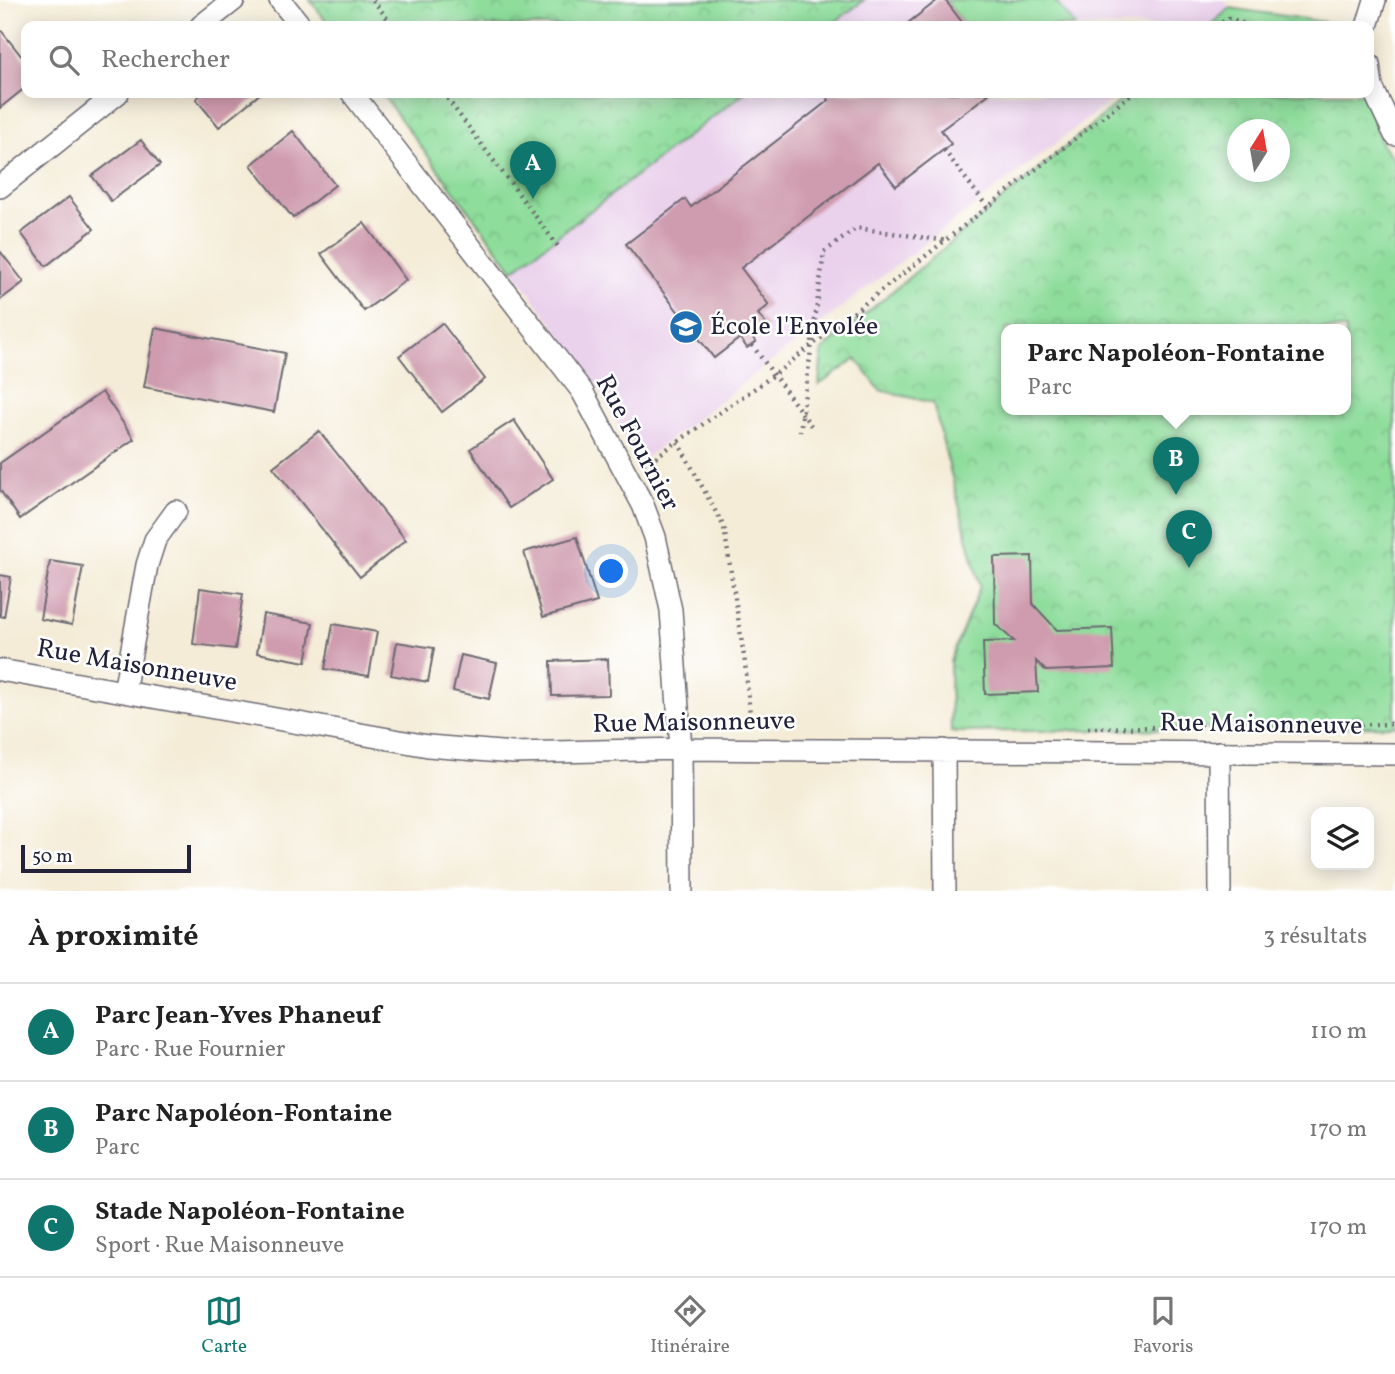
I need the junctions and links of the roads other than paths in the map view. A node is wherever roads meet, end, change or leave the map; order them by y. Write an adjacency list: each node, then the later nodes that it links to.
1 (234, 0): 4 (street)
2 (281, 0): 5 (street)
3 (1375, 0): 6 (street)
4 (207, 21)
5 (297, 21)
6 (1369, 21)
7 (1374, 91): 10 (street)
8 (112, 98): 11 (street)
9 (356, 98): 15 (street, Rue Fournier)
10 (1395, 135)
11 (0, 187)
12 (176, 511): 14 (street)
13 (0, 670): 14 (street, Rue Maisonneuve)
14 (124, 692): 15 (street, Rue Maisonneuve)
15 (681, 749): 16 (street, Rue Maisonneuve); 19 (street, Rue Fournier)
16 (944, 750): 17 (street, Rue Maisonneuve); 20 (street)
17 (1219, 752): 18 (street, Rue Maisonneuve); 21 (street)
18 (1395, 754)
19 (682, 891)
20 (945, 891)
21 (1220, 891)

